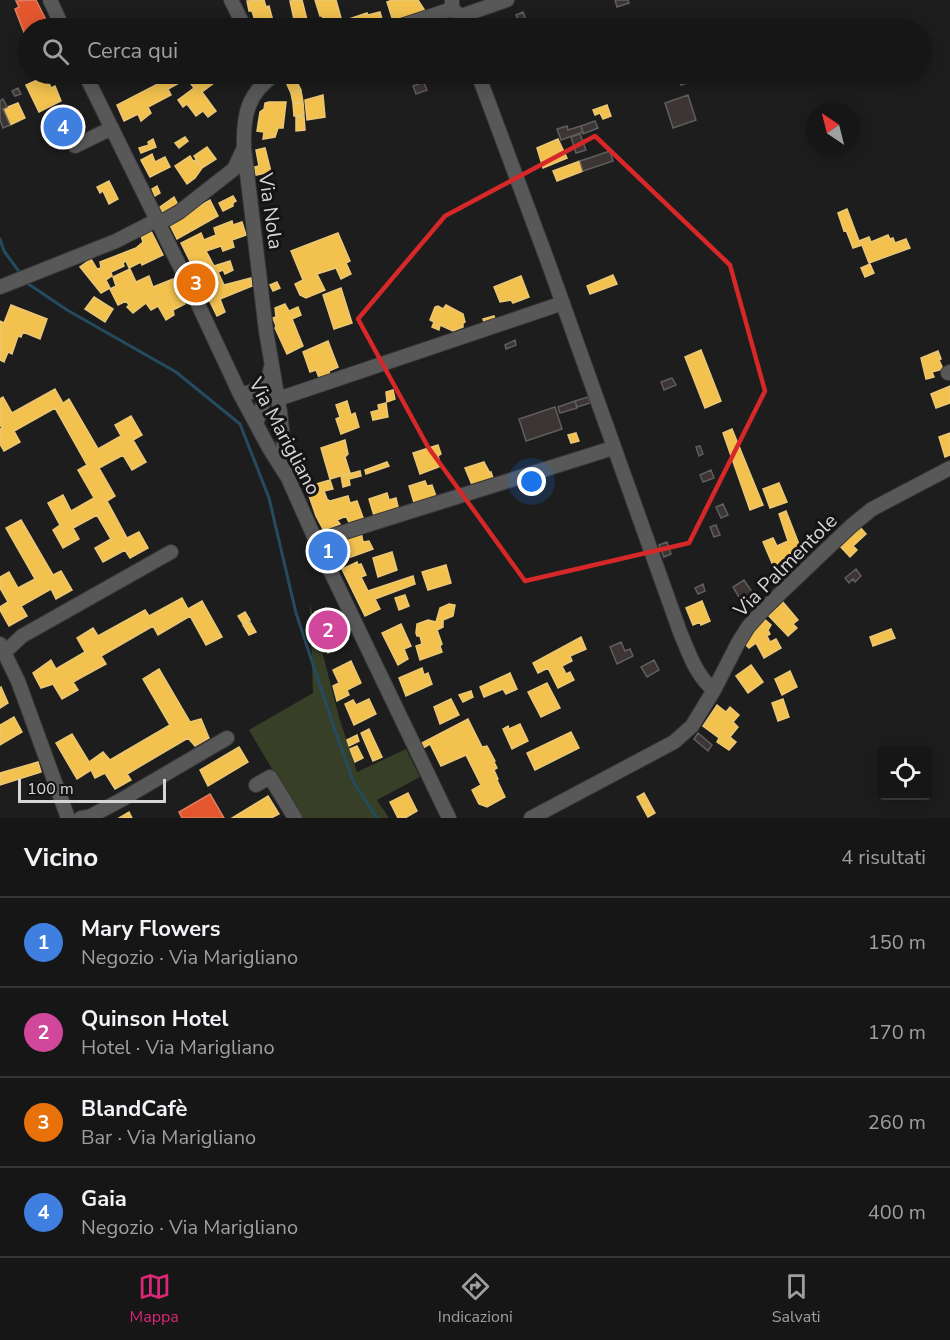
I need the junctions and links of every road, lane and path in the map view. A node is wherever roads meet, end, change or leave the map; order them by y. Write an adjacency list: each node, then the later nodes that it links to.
1 (50, 0): 5 (street)
2 (231, 0): 6 (street)
3 (507, 0): 4 (street)
4 (458, 13): 7 (street)
5 (58, 18)
6 (240, 18)
7 (437, 18)
8 (90, 84): 13 (street, Via Marigliano)
9 (256, 84): 12 (street)
10 (264, 84): 12 (street, Via Nola)
11 (482, 84): 18 (street)
12 (256, 91): 15 (street, Via Nola)
13 (112, 128): 14 (street); 16 (street, Via Marigliano)
14 (75, 146)
15 (244, 148): 16 (street); 19 (street, Via Nola)
16 (157, 221): 17 (street); 21 (street, Via Marigliano)
17 (0, 287)
18 (563, 303): 22 (street); 24 (street)
19 (271, 365): 20 (street, Via Nola); 22 (street, Via Nola)
20 (268, 381): 21 (street); 23 (street, Via Nola)
21 (240, 394): 23 (street, Via Marigliano)
22 (279, 405): 23 (street); 26 (street, Via Nola)
23 (258, 428): 26 (street, Via Marigliano)
24 (614, 448): 27 (street); 30 (street)
25 (950, 468): 30 (street, Via Palmentole)
26 (288, 478): 27 (street, Via Marigliano)
27 (316, 541): 36 (street, Via Marigliano)
28 (171, 552): 29 (street)
29 (3, 648): 33 (street)
30 (714, 690): 37 (street, Via Palmentole)
31 (227, 738): 34 (street)
32 (256, 785): 35 (street)
33 (68, 818)
34 (81, 818)
35 (295, 818)
36 (449, 818)
37 (531, 818)

